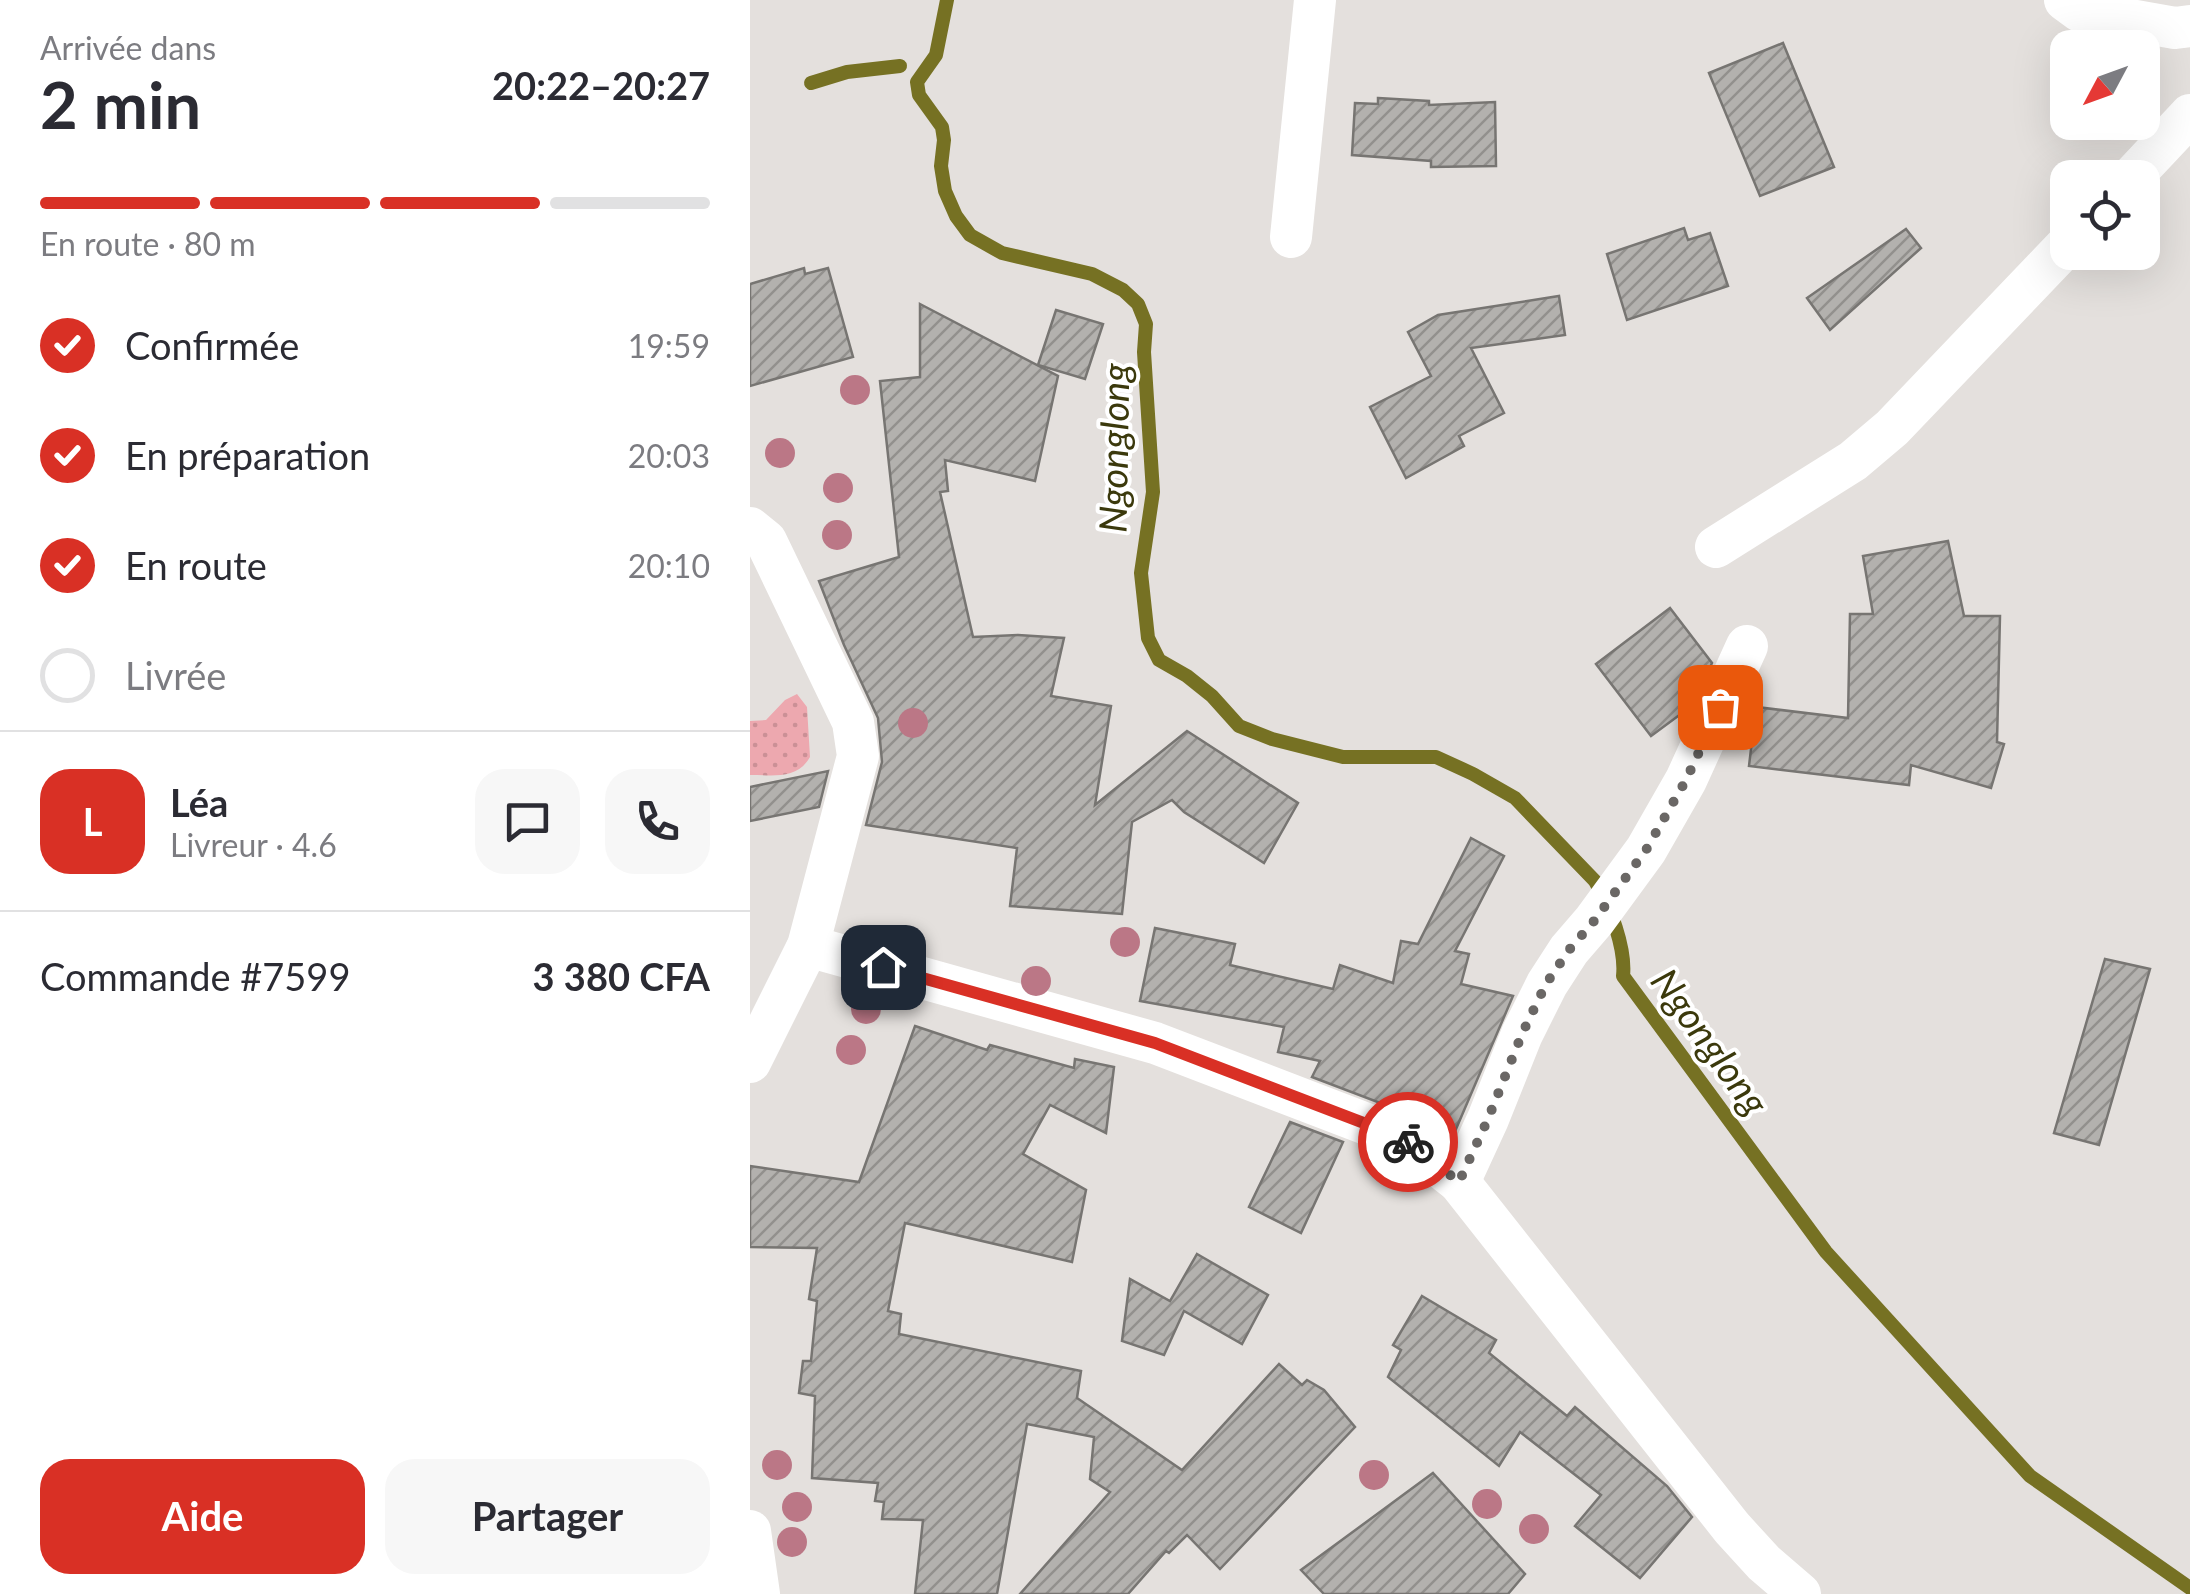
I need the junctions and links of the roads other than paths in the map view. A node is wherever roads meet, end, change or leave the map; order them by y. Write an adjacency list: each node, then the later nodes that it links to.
1 (1314, 0): 6 (street)
2 (2065, 0): 3 (street)
3 (2182, 18)
4 (2190, 115): 5 (street)
5 (2148, 160)
6 (1291, 237)
7 (2050, 263): 9 (street)
8 (750, 528): 11 (street)
9 (1716, 547)
10 (1747, 646): 13 (street)
11 (808, 946): 12 (street); 13 (street)
12 (750, 1062)
13 (1459, 1182): 16 (street)
14 (750, 1530): 15 (street)
15 (759, 1594)
16 (1800, 1594)

